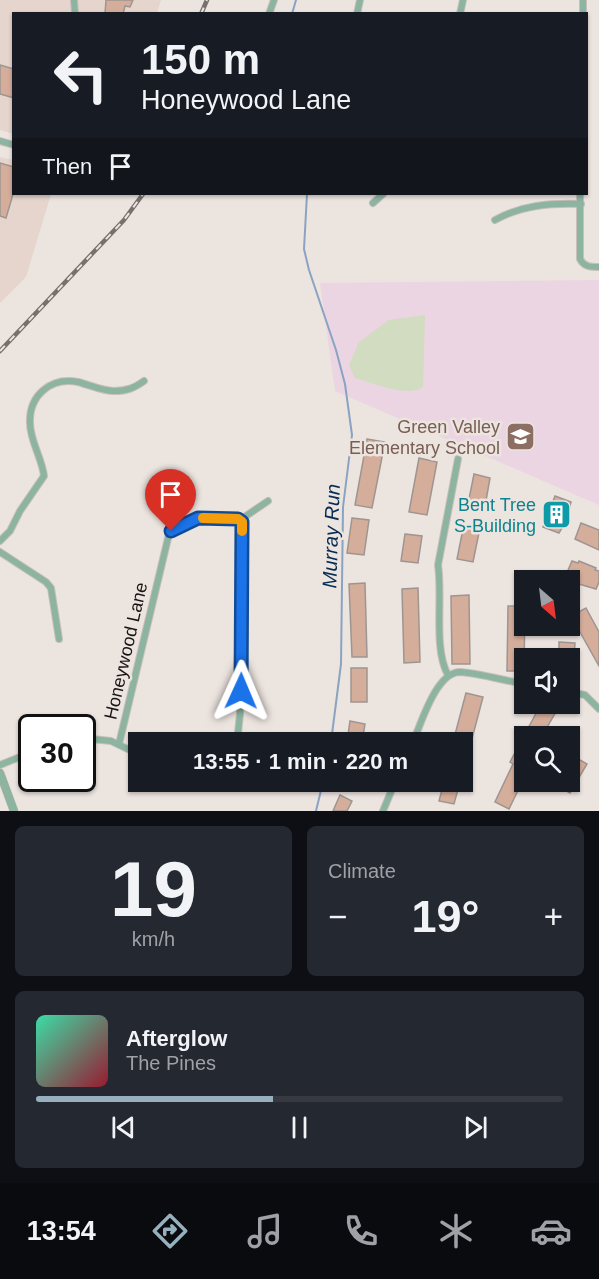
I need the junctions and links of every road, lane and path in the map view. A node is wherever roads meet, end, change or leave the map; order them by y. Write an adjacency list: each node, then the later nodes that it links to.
1 (382, 195): 3 (street)
2 (580, 195): 4 (street)
3 (373, 203)
4 (581, 204): 5 (street); 6 (street)
5 (495, 220)
6 (599, 267)
7 (144, 381): 11 (street)
8 (458, 459): 14 (street)
9 (268, 501): 10 (street)
10 (240, 520): 18 (street); 21 (street, Honeywood Lane)
11 (0, 541)
12 (0, 552): 13 (street)
13 (59, 639)
14 (448, 675): 15 (street); 19 (street)
15 (514, 682)
16 (580, 695): 17 (street)
17 (599, 709)
18 (238, 732)
19 (417, 732)
20 (96, 738): 21 (street, Honeywood Lane)
21 (119, 744): 22 (street, Honeywood Lane)
22 (128, 749)
23 (18, 758): 24 (street)
24 (0, 765)
25 (0, 773): 27 (street)
26 (391, 792): 28 (street)
27 (14, 811)
28 (383, 811)

